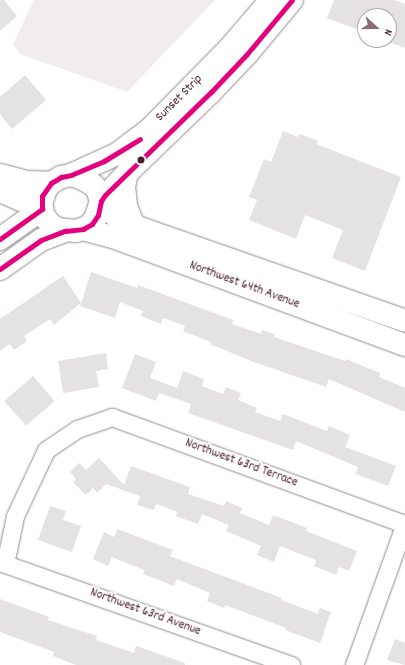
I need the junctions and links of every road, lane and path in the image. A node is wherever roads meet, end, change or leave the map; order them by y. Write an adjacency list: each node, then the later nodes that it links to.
1 (271, 0): 5 (street, Sunset Strip)
2 (292, 0): 3 (street, Sunset Strip)
3 (127, 173): 8 (street, Sunset Strip); 10 (street)
4 (0, 175): 6 (street)
5 (71, 175): 6 (street); 8 (street)
6 (51, 183): 9 (street)
7 (0, 191): 9 (street)
8 (101, 201): 10 (street, Northwest 64th Avenue); 11 (street)
9 (42, 209): 11 (street); 12 (street)
10 (138, 228): 14 (street, Northwest 64th Avenue)
11 (74, 230): 13 (street); 15 (street, Northwest 64th Avenue)
12 (0, 238)
13 (0, 269)
14 (405, 321)
15 (405, 345)
16 (405, 523): 17 (street, Northwest 63rd Terrace); 19 (street)
17 (2, 563): 18 (street, Northwest 63rd Avenue)
18 (291, 665)
19 (354, 665)

